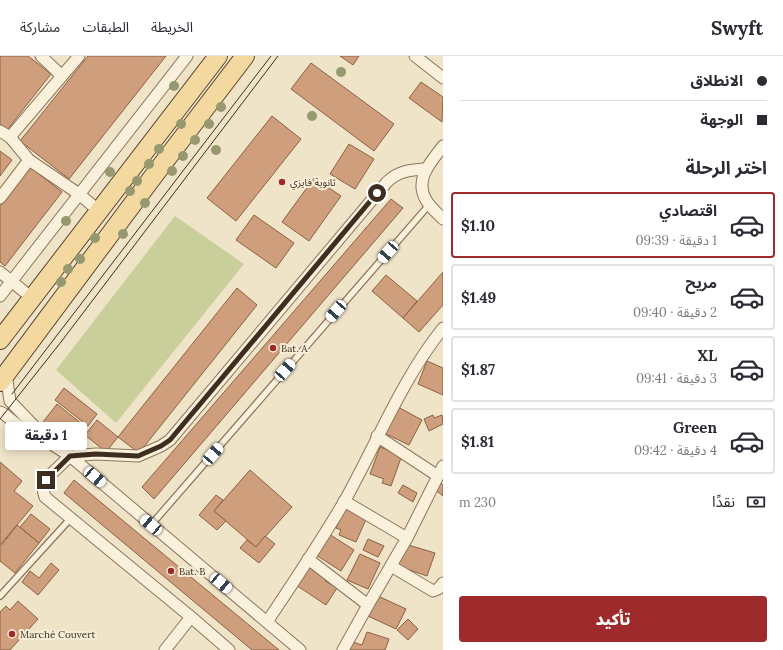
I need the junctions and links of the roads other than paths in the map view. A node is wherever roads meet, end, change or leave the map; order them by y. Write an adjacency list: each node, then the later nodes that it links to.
1 (41, 56): 7 (street)
2 (79, 56): 7 (street)
3 (187, 56): 14 (street)
4 (218, 56): 17 (main road)
5 (245, 56): 27 (main road)
6 (415, 56): 8 (street)
7 (62, 76): 10 (street)
8 (443, 78)
9 (0, 131): 10 (street)
10 (10, 137): 12 (street)
11 (443, 146): 13 (street)
12 (29, 160): 14 (street); 15 (street)
13 (425, 169): 16 (street); 32 (street)
14 (79, 194): 17 (street); 20 (street)
15 (0, 198)
16 (429, 205): 18 (street); 38 (lane)
17 (99, 211): 22 (main road)
18 (443, 219)
19 (0, 272): 20 (street)
20 (11, 282): 21 (street); 22 (street)
21 (0, 296)
22 (32, 298): 24 (main road)
23 (443, 328): 26 (street)
24 (0, 340)
25 (443, 345): 26 (street)
26 (428, 347): 31 (street)
27 (3, 378): 28 (street)
28 (15, 407): 29 (street); 30 (street)
29 (4, 414): 30 (street)
30 (36, 434): 33 (street)
31 (377, 436): 35 (street); 36 (street)
32 (96, 454): 33 (street); 34 (street)
33 (70, 456): 34 (street); 37 (street)
34 (83, 467): 38 (street)
35 (440, 471): 39 (street)
36 (344, 501): 39 (street); 40 (street)
37 (71, 518): 43 (lane); 45 (street)
38 (151, 525): 46 (street)
39 (407, 538): 41 (street)
40 (308, 559): 44 (street); 46 (street)
41 (391, 566): 42 (street); 44 (street)
42 (443, 583)
43 (0, 596)
44 (368, 605): 50 (street)
45 (192, 618): 47 (street); 48 (street)
46 (267, 622): 49 (street)
47 (165, 650)
48 (229, 650)
49 (300, 650)
50 (343, 650)

